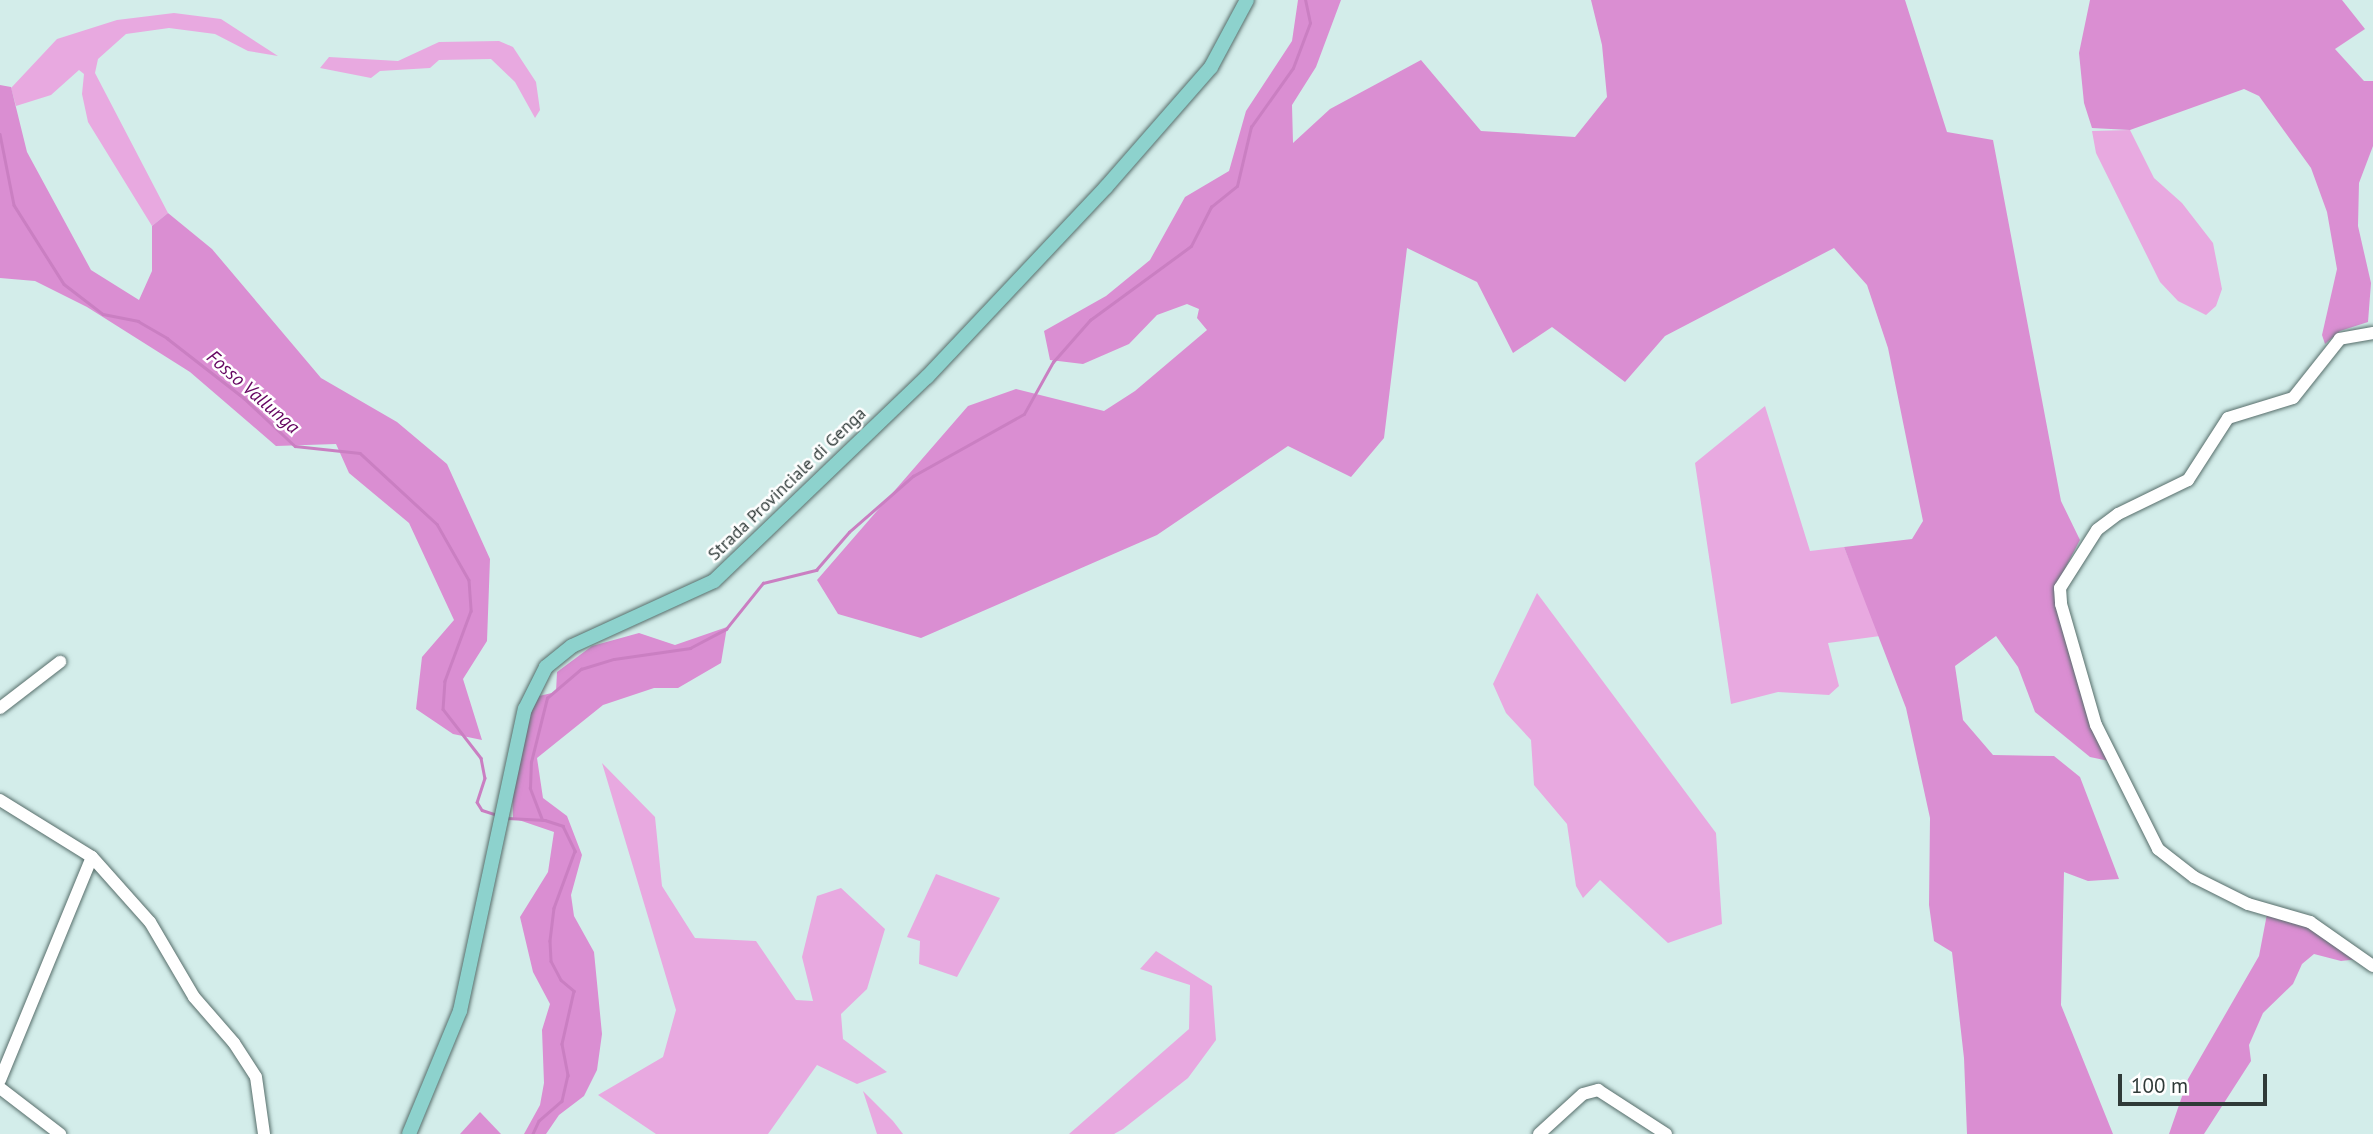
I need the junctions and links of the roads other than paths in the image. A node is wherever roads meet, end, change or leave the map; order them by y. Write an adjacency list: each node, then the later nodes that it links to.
1 (1247, 0): 12 (main road, Strada Provinciale di Genga)
2 (2373, 333): 7 (street)
3 (60, 662): 4 (street)
4 (0, 708)
5 (0, 800): 6 (street)
6 (92, 857): 8 (street); 11 (street)
7 (2373, 966)
8 (0, 1080)
9 (0, 1088): 10 (street)
10 (60, 1134)
11 (264, 1134)
12 (409, 1134)
13 (1539, 1134): 14 (street)
14 (1666, 1134)

